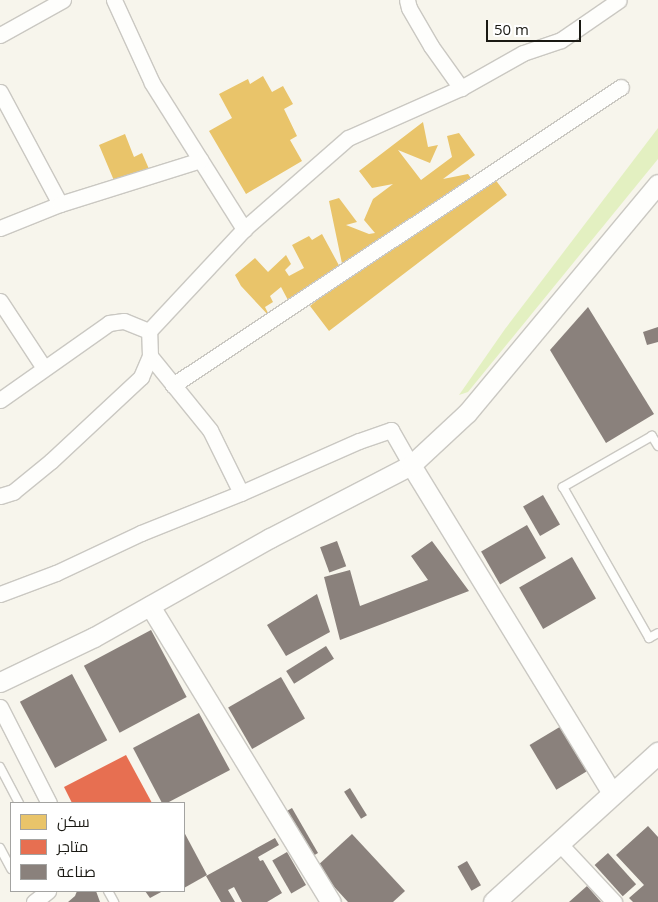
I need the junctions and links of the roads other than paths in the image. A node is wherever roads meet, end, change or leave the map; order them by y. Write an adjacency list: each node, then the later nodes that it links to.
1 (63, 0): 5 (street)
2 (114, 0): 9 (street)
3 (407, 0): 7 (street)
4 (619, 0): 7 (street)
5 (0, 35)
6 (621, 87): 18 (street)
7 (461, 88): 13 (street)
8 (0, 92): 11 (street)
9 (200, 160): 11 (street); 13 (street)
10 (658, 184): 21 (street)
11 (60, 204): 12 (street)
12 (0, 228)
13 (244, 229): 15 (street)
14 (0, 301): 17 (street)
15 (149, 331): 16 (street); 17 (street)
16 (150, 356): 18 (street); 23 (street)
17 (44, 368): 19 (street)
18 (173, 385): 22 (street)
19 (0, 400)
20 (658, 446): 26 (lane)
21 (411, 465): 22 (street); 25 (street); 31 (street)
22 (241, 493): 24 (street)
23 (0, 496)
24 (0, 594)
25 (150, 606): 27 (street); 39 (street)
26 (658, 633)
27 (0, 682)
28 (0, 707): 33 (street)
29 (658, 753): 31 (main road)
30 (0, 767): 32 (lane)
31 (612, 794): 34 (main road)
32 (18, 802)
33 (48, 802)
34 (559, 843): 40 (main road); 41 (street)
35 (0, 848): 36 (lane)
36 (10, 867)
37 (46, 892): 38 (street)
38 (33, 898)
39 (331, 902)
40 (494, 902)
41 (614, 902)

